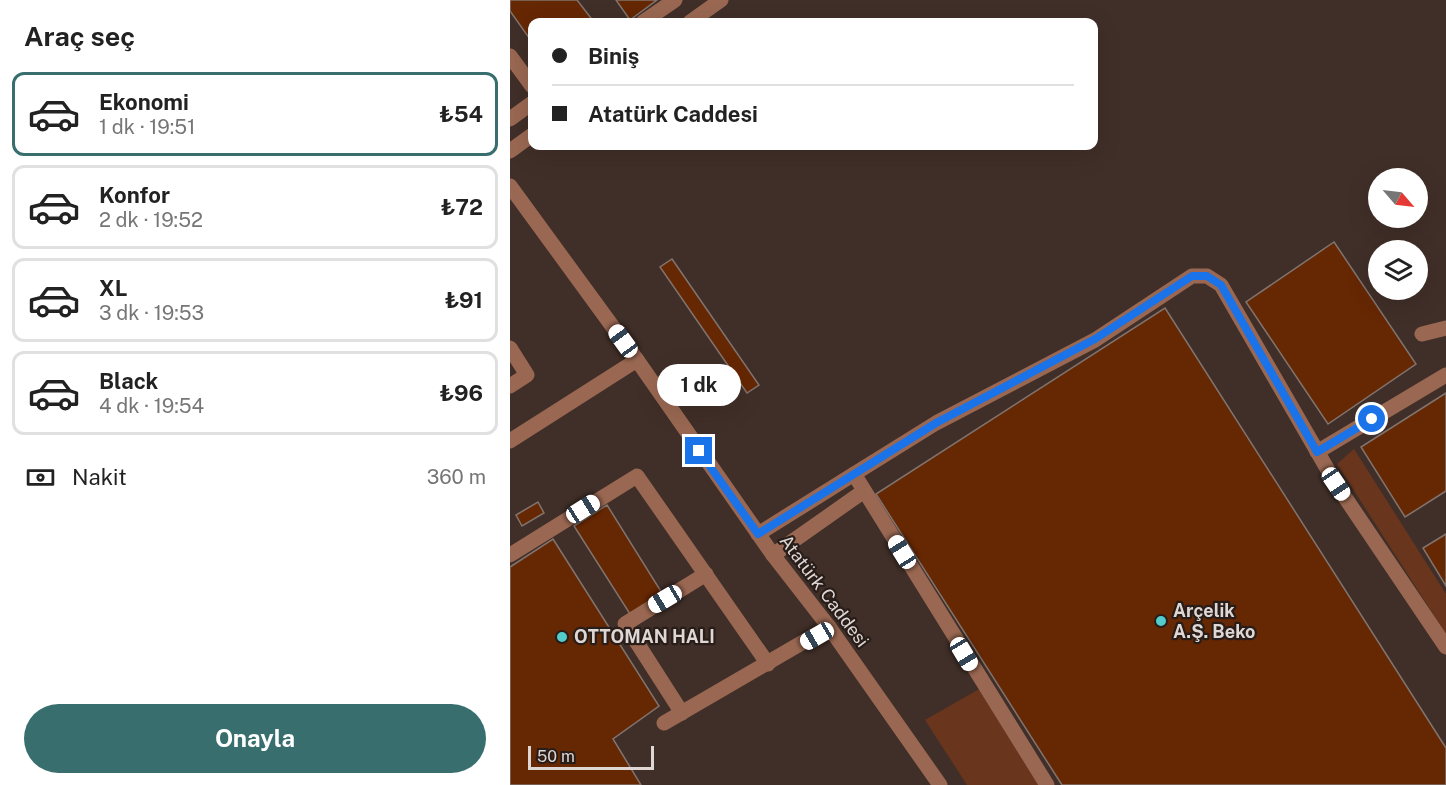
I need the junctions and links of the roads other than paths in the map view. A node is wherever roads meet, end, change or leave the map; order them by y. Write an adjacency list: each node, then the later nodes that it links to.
1 (675, 0): 3 (street)
2 (722, 0): 4 (street)
3 (650, 18)
4 (696, 18)
5 (510, 56): 6 (street)
6 (528, 81)
7 (528, 106): 8 (street)
8 (510, 119)
9 (528, 138): 10 (street)
10 (510, 151)
11 (510, 186): 15 (street, Atatürk Caddesi)
12 (1446, 328): 13 (street)
13 (1422, 334)
14 (510, 348): 17 (street)
15 (637, 360): 18 (street); 22 (street, Atatürk Caddesi)
16 (1446, 375): 19 (street)
17 (510, 386)
18 (510, 441)
19 (1317, 452): 20 (street); 27 (street)
20 (854, 474): 21 (street); 22 (street)
21 (864, 491): 24 (street); 32 (street)
22 (758, 534): 24 (street, Atatürk Caddesi)
23 (510, 555): 25 (street)
24 (773, 555): 26 (street, Atatürk Caddesi)
25 (706, 574): 28 (street); 29 (street)
26 (829, 627): 28 (street); 31 (street, Atatürk Caddesi)
27 (1446, 647)
28 (768, 664): 29 (street)
29 (682, 713): 30 (street)
30 (664, 723)
31 (940, 785)
32 (1047, 785)

